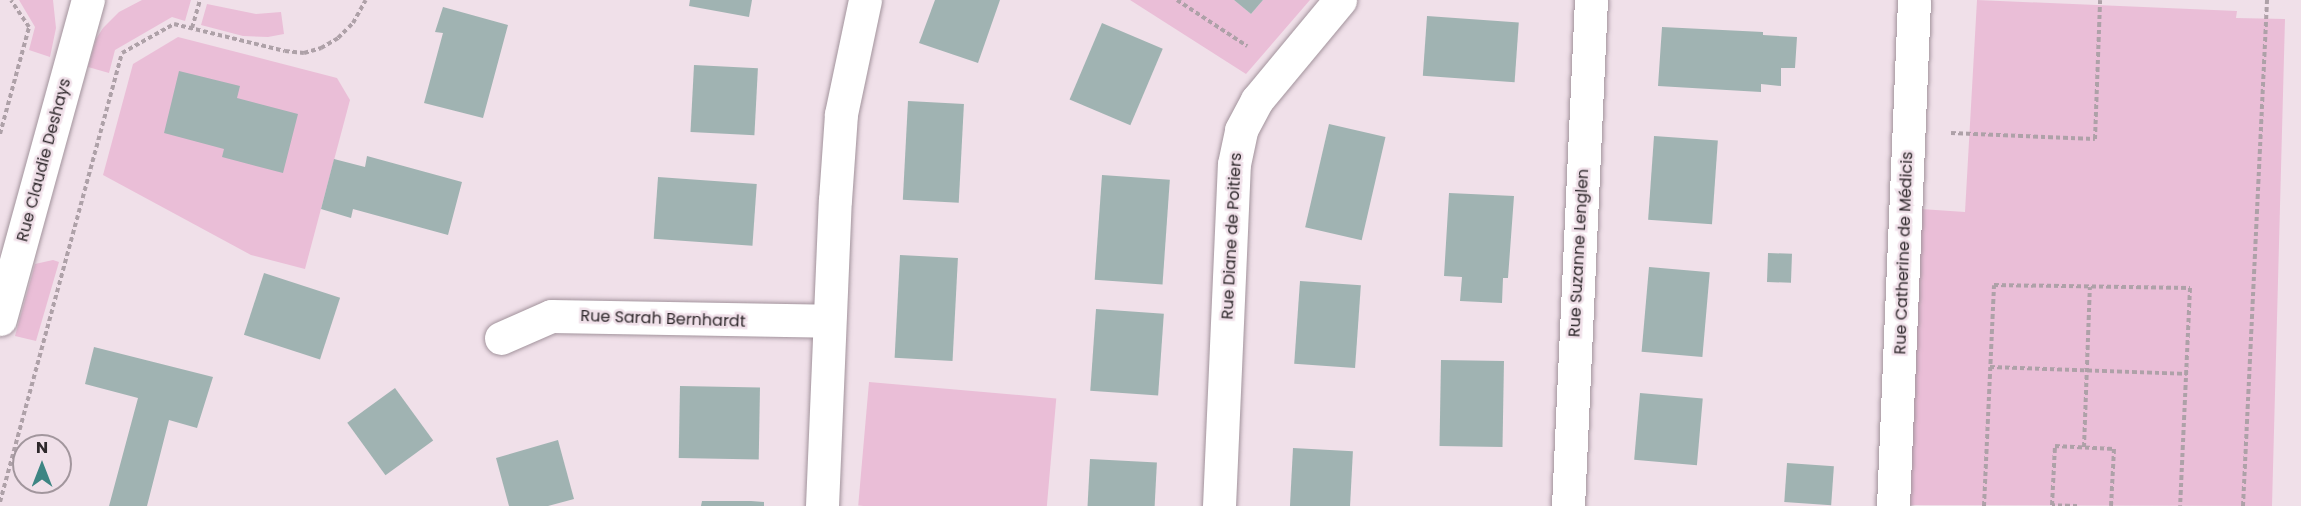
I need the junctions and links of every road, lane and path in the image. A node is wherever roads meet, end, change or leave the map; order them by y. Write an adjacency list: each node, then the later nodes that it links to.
1 (11, 0): 15 (path)
2 (88, 0): 17 (street, Rue Claudie Deshays)
3 (200, 0): 12 (path)
4 (366, 0): 12 (path)
5 (866, 0): 18 (street)
6 (1177, 0): 13 (path)
7 (1340, 0): 13 (street, Rue Diane de Poitiers)
8 (1591, 0): 27 (street, Rue Suzanne Lenglen)
9 (1914, 0): 14 (street, Rue Catherine de Médicis)
10 (2100, 0): 14 (path)
11 (2266, 0): 33 (path)
12 (192, 28): 24 (path)
13 (1281, 68): 26 (street, Rue Diane de Poitiers)
14 (1909, 132): 28 (street, Rue Catherine de Médicis)
15 (0, 134)
16 (2090, 286): 20 (path); 21 (path); 22 (path)
17 (0, 319)
18 (829, 321): 19 (street, Rue Sarah Bernhardt); 25 (street)
19 (501, 338)
20 (1990, 367): 21 (path); 29 (path)
21 (2087, 371): 22 (path); 23 (path)
22 (2187, 374): 32 (path)
23 (2084, 447): 30 (path); 31 (path)
24 (0, 502)
25 (822, 506)
26 (1219, 506)
27 (1568, 506)
28 (1893, 506)
29 (1984, 506)
30 (2077, 506)
31 (2111, 506)
32 (2180, 506)
33 (2243, 506)

